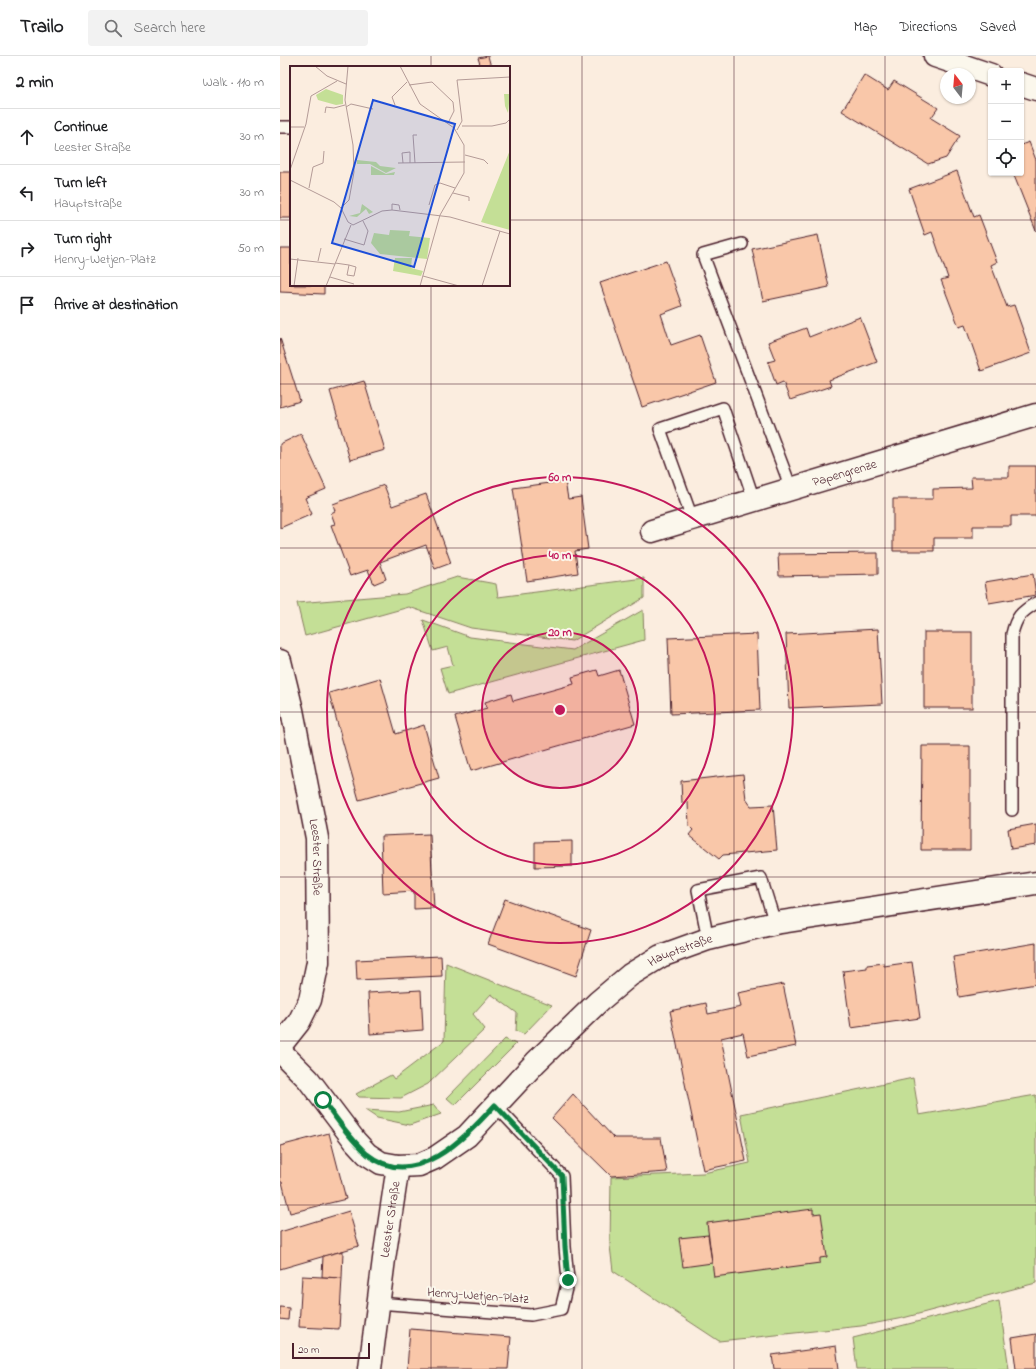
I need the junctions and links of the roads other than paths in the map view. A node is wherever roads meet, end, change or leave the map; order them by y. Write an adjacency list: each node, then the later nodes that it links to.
1 (935, 56): 2 (street)
2 (972, 62): 3 (street)
3 (988, 73)
4 (1024, 85): 5 (street)
5 (1036, 89)
6 (742, 244): 8 (lane)
7 (1036, 415): 8 (street, Papengrenze)
8 (791, 488): 9 (street, Papengrenze)
9 (754, 500): 10 (street, Papengrenze); 10 (lane)
10 (692, 518): 11 (street, Papengrenze)
11 (652, 531)
12 (1036, 603): 14 (lane)
13 (280, 661): 18 (street, Leester Straße)
14 (1012, 810)
15 (1036, 883): 16 (street, Hauptstraße)
16 (775, 923): 17 (street, Hauptstraße); 17 (lane)
17 (708, 939): 20 (street, Hauptstraße)
18 (280, 1046)
19 (280, 1051): 21 (street, Leester Straße)
20 (495, 1105): 21 (street, Hauptstraße); 22 (lane, Henry-Wetjen-Platz)
21 (398, 1166): 22 (street, Leester Straße)
22 (378, 1303): 23 (street, Leester Straße)
23 (370, 1369)

